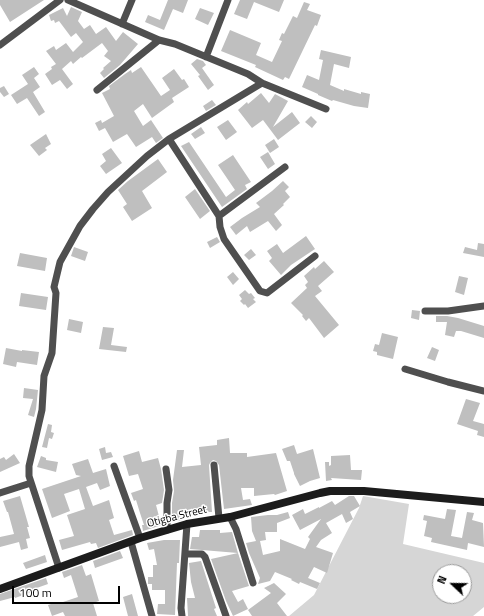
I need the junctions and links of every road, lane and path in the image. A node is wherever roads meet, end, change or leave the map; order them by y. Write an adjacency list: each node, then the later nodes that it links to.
1 (60, 0): 7 (street)
2 (68, 0): 5 (street)
3 (132, 0): 5 (street)
4 (228, 0): 8 (street)
5 (122, 24): 6 (street)
6 (159, 40): 8 (street); 10 (street)
7 (0, 45)
8 (206, 57): 9 (street)
9 (262, 83): 11 (street); 12 (street)
10 (97, 90)
11 (326, 110)
12 (169, 140): 14 (street); 23 (street)
13 (285, 167): 14 (street)
14 (219, 216): 15 (street)
15 (315, 256)
16 (484, 306): 17 (street)
17 (425, 311)
18 (405, 369): 19 (street)
19 (484, 391)
20 (214, 465): 27 (street)
21 (114, 466): 30 (street)
22 (166, 469): 29 (street)
23 (31, 483): 24 (street); 33 (street)
24 (0, 493)
25 (484, 502): 26 (street, Otigba Street)
26 (230, 517): 27 (street, Otigba Street); 34 (street)
27 (219, 518): 28 (street, Otigba Street)
28 (187, 524): 29 (street, Otigba Street); 32 (street)
29 (167, 530): 30 (street, Otigba Street)
30 (140, 538): 31 (street, Otigba Street)
31 (131, 542): 33 (street, Otigba Street); 36 (street)
32 (185, 554): 37 (street); 38 (street)
33 (59, 568): 35 (street, Otigba Street)
34 (253, 583)
35 (0, 589)
36 (152, 616)
37 (182, 616)
38 (226, 616)

